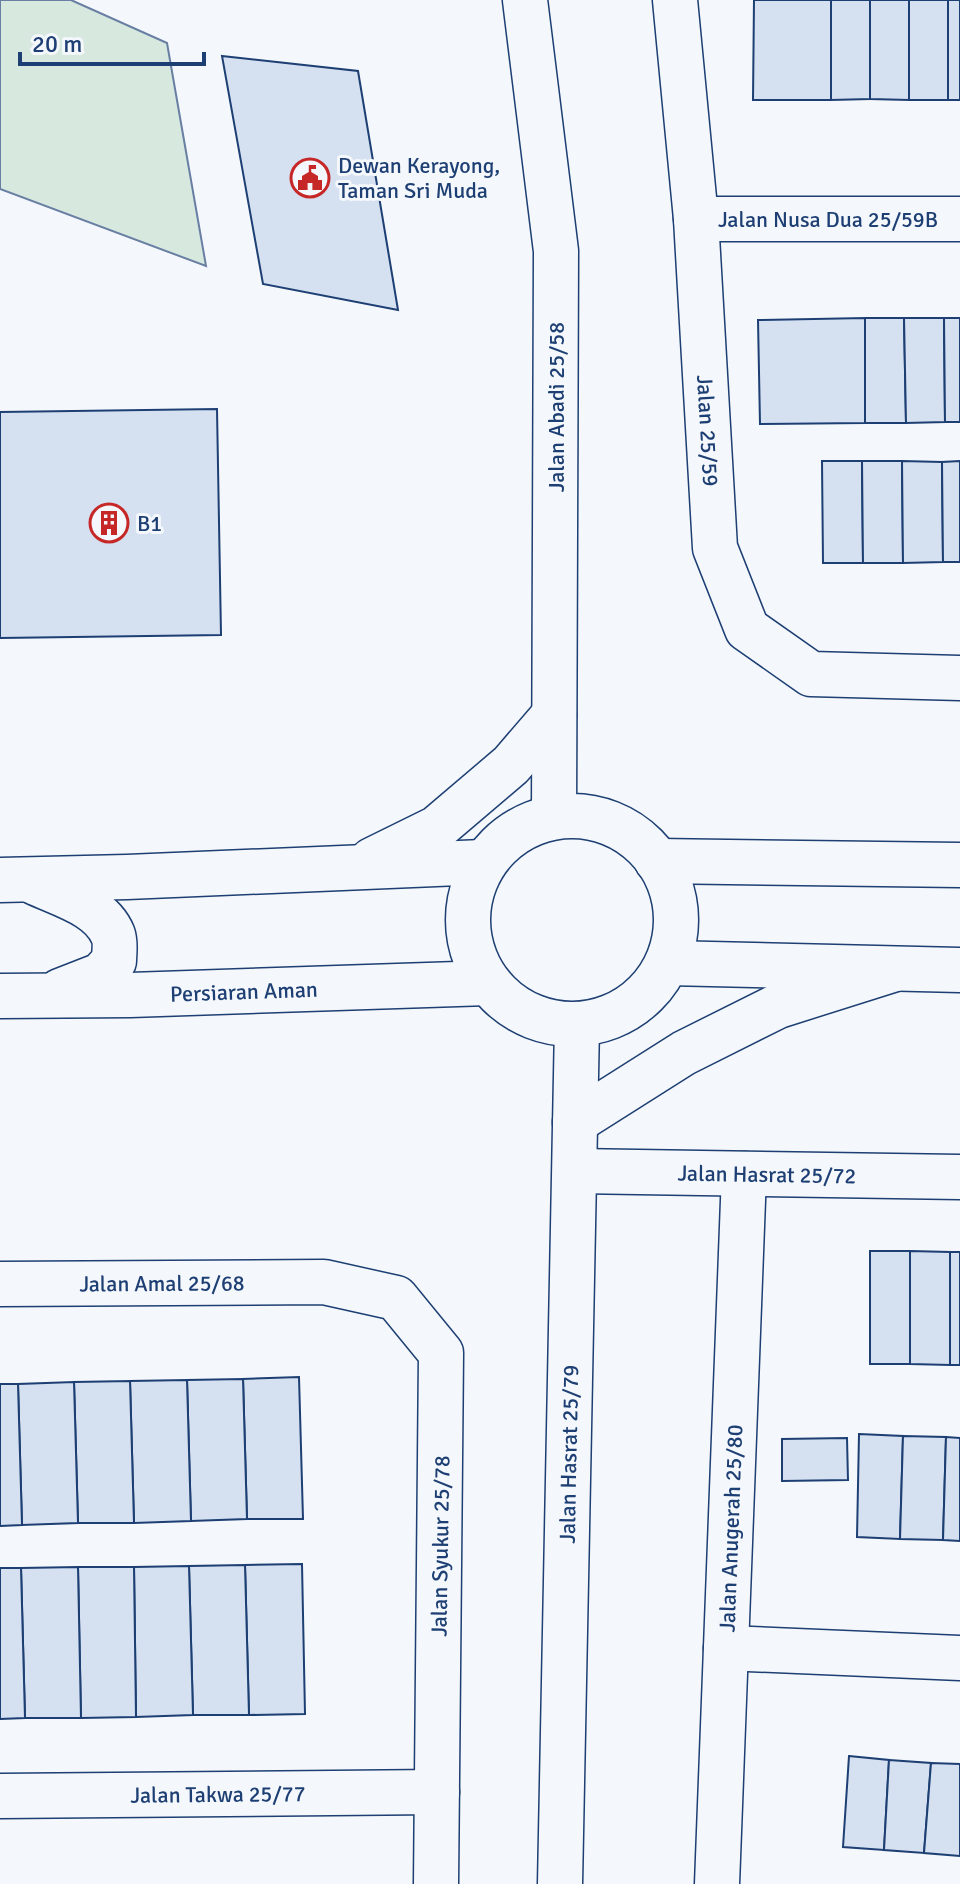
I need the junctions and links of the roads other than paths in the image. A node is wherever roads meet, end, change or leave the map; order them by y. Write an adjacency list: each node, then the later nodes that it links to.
1 (525, 0): 6 (street, Jalan Abadi 25/58)
2 (675, 0): 3 (street, Jalan 25/59)
3 (696, 219): 4 (street, Jalan Nusa Dua 25/59B); 5 (street, Jalan 25/59)
4 (960, 219)
5 (960, 678)
6 (554, 715): 7 (street, Jalan Abadi 25/58); 11 (street)
7 (554, 817): 8 (street); 9 (street)
8 (657, 861): 10 (street); 13 (street)
9 (483, 862): 11 (street); 16 (street)
10 (960, 865)
11 (359, 867): 12 (street)
12 (14, 880): 17 (street)
13 (668, 963): 14 (street); 19 (street)
14 (895, 969): 15 (street); 20 (street)
15 (960, 970)
16 (488, 983): 17 (street, Persiaran Aman); 19 (street)
17 (48, 995): 18 (street, Persiaran Aman)
18 (0, 996)
19 (577, 1025): 20 (street, Jalan Hasrat 25/79)
20 (575, 1122): 21 (street, Jalan Hasrat 25/79)
21 (575, 1171): 22 (street, Jalan Hasrat 25/72); 31 (street, Jalan Hasrat 25/79)
22 (744, 1174): 23 (street, Jalan Hasrat 25/72); 26 (street, Jalan Anugerah 25/80)
23 (960, 1177)
24 (324, 1282): 25 (street, Jalan Amal 25/68); 28 (street, Jalan Syukur 25/78)
25 (0, 1284)
26 (726, 1648): 27 (street); 32 (street, Jalan Anugerah 25/80)
27 (960, 1658)
28 (437, 1792): 29 (street, Jalan Takwa 25/77); 30 (street, Jalan Syukur 25/78)
29 (0, 1796)
30 (436, 1884)
31 (560, 1884)
32 (717, 1884)

